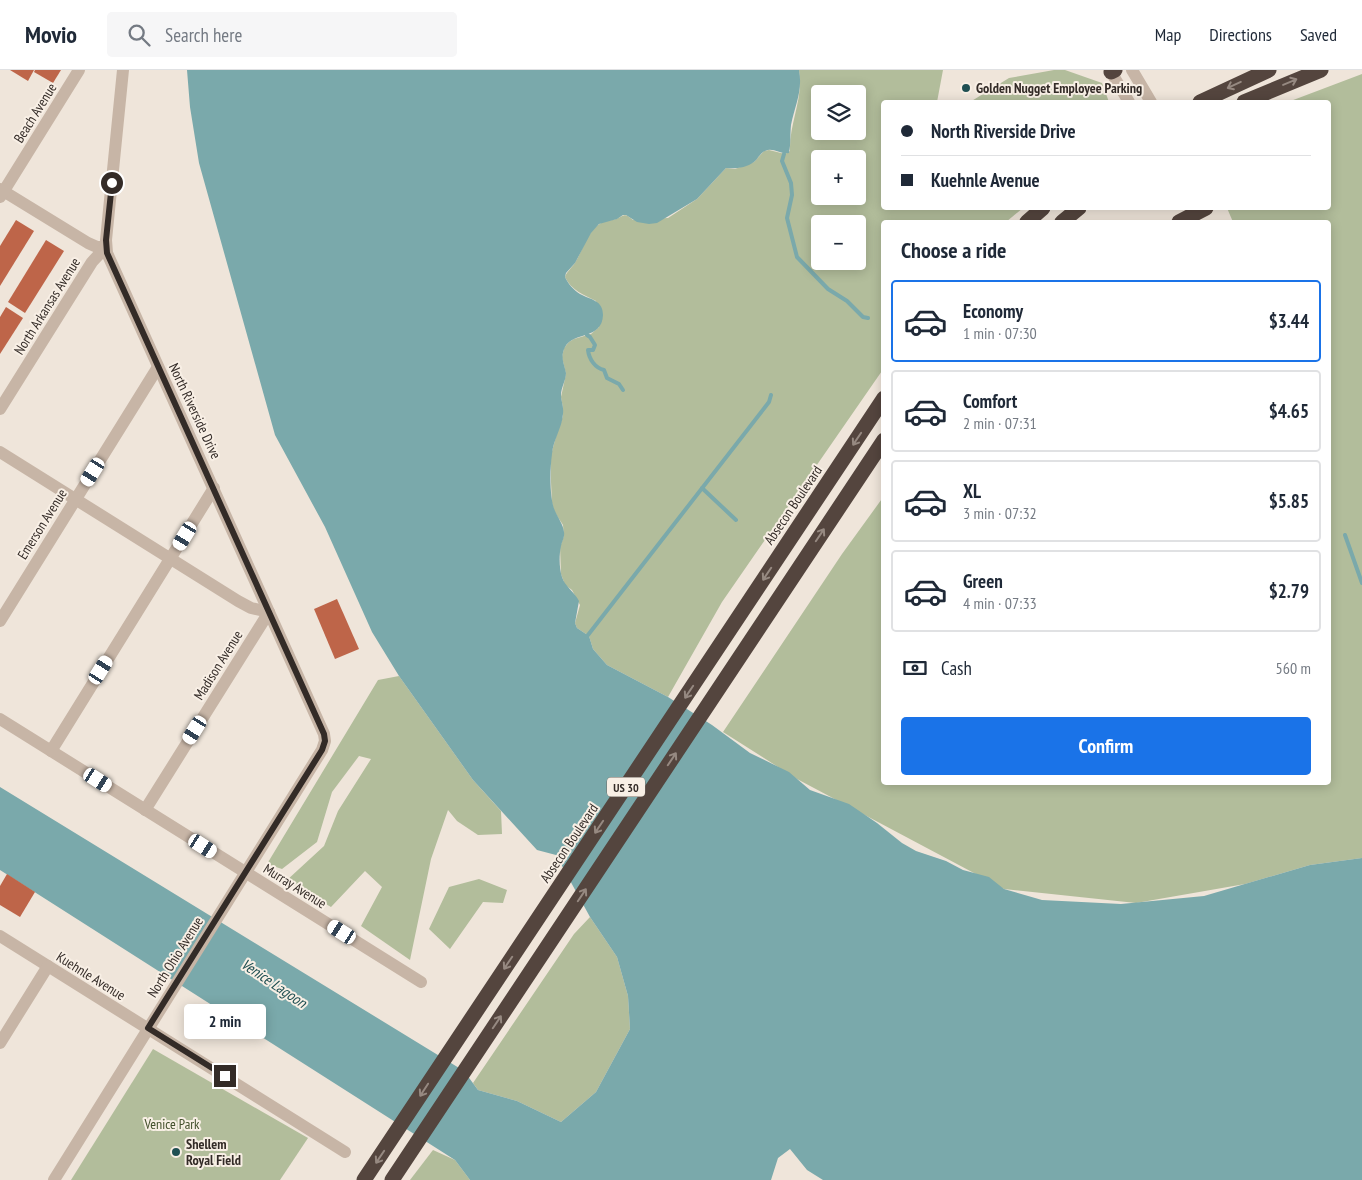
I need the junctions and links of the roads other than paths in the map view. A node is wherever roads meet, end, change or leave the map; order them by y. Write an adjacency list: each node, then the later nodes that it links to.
1 (79, 70): 11 (street, Beach Avenue)
2 (123, 70): 18 (street, North Riverside Drive)
3 (1132, 70): 8 (street)
4 (1269, 70): 9 (highway, one-way to 9)
5 (1322, 70): 10 (highway, one-way to 5)
6 (1113, 71): 7 (street)
7 (1128, 100)
8 (1150, 100)
9 (1204, 100)
10 (1249, 100)
11 (1, 193): 18 (street)
12 (1042, 210): 15 (highway)
13 (1077, 210): 16 (highway)
14 (1202, 210): 17 (highway)
15 (1029, 220)
16 (1064, 220)
17 (1183, 220)
18 (106, 246): 19 (street, North Riverside Drive); 21 (street, North Arkansas Avenue)
19 (158, 367): 24 (street, North Riverside Drive); 25 (street, Emerson Avenue)
20 (881, 403): 41 (highway, Absecon Boulevard / US 30, one-way to 41)
21 (0, 410)
22 (881, 445): 42 (highway, US 30, one-way to 22)
23 (0, 452): 25 (street)
24 (214, 488): 26 (street); 27 (street, North Riverside Drive)
25 (76, 499): 26 (street); 28 (street, Emerson Avenue)
26 (171, 559): 27 (street); 31 (street)
27 (269, 612): 30 (street, North Riverside Drive); 32 (street, Madison Avenue)
28 (0, 621)
29 (0, 719): 31 (street, Murray Avenue)
30 (322, 750): 33 (street, North Ohio Avenue)
31 (51, 751): 32 (street, Murray Avenue)
32 (146, 810): 33 (street, Murray Avenue)
33 (245, 872): 36 (street, Murray Avenue); 37 (street, North Ohio Avenue)
34 (0, 936): 35 (street, Kuehnle Avenue)
35 (48, 966): 37 (street, Kuehnle Avenue); 38 (street)
36 (421, 982)
37 (148, 1028): 39 (street, Kuehnle Avenue); 40 (street, North Ohio Avenue)
38 (0, 1043)
39 (345, 1152)
40 (54, 1180)
41 (364, 1180)
42 (392, 1180)

